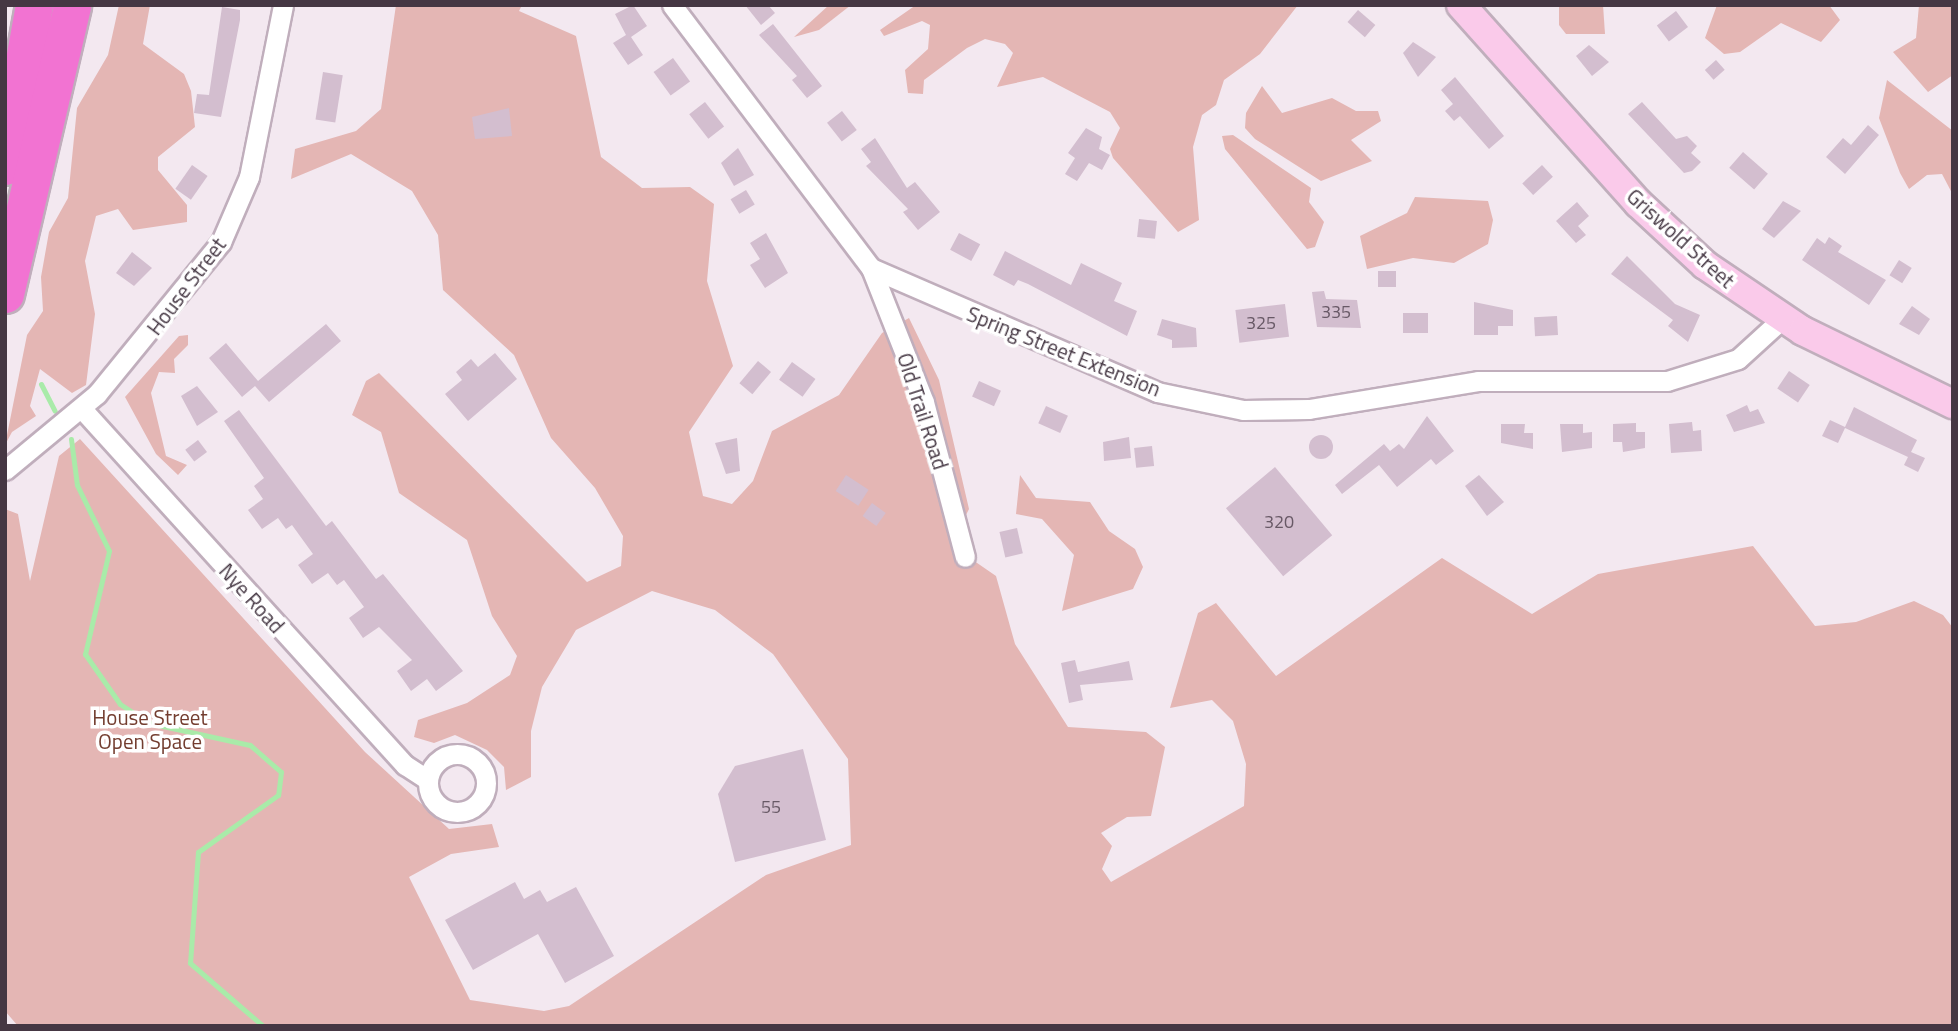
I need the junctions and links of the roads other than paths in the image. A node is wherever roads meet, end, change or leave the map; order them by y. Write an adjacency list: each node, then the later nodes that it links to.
1 (34, 5): 6 (highway); 7 (highway)
2 (72, 5): 9 (highway)
3 (283, 5): 12 (street, House Street)
4 (672, 5): 8 (street, Spring Street Extension)
5 (1461, 5): 10 (main road, Griswold Street)
6 (5, 124)
7 (5, 166)
8 (871, 268): 10 (street, Spring Street Extension); 14 (street, Old Trail Road)
9 (5, 294)
10 (1782, 319): 11 (main road, Griswold Street)
11 (1953, 404)
12 (82, 409): 13 (street, House Street); 15 (street, Nye Road)
13 (5, 470)
14 (965, 557)
15 (428, 780)

